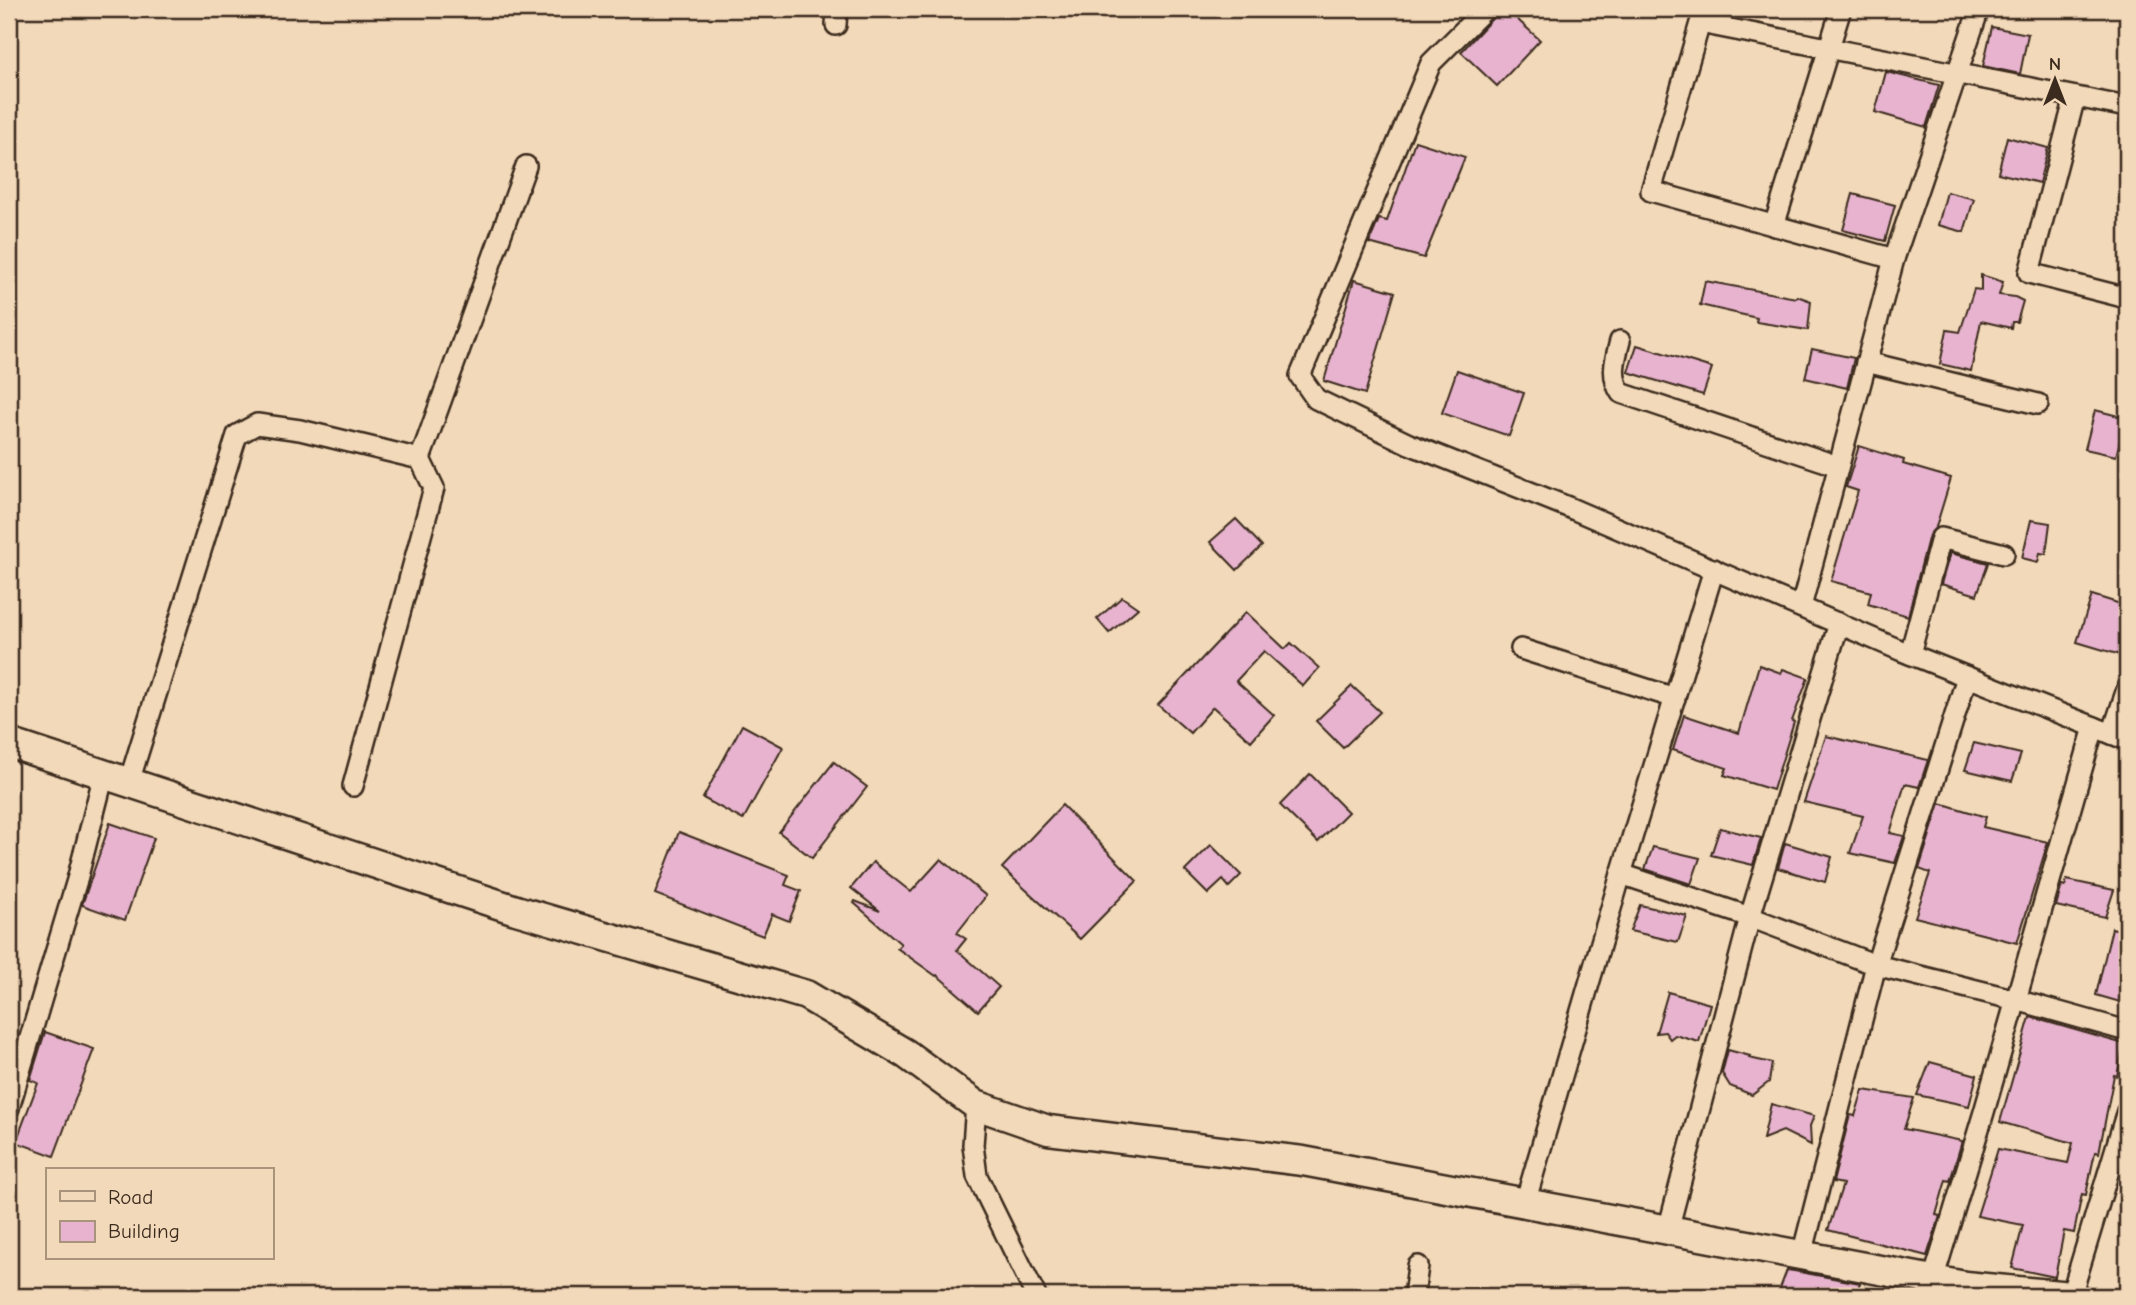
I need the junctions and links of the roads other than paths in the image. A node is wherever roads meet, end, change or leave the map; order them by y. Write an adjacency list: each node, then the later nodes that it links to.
1 (1485, 9): 18 (street)
2 (1841, 9): 4 (street)
3 (1979, 9): 5 (street)
4 (1829, 48): 5 (street); 9 (street); 9 (street)
5 (1958, 74): 6 (street); 10 (street)
6 (2075, 97): 7 (street); 11 (street)
7 (2127, 107)
8 (526, 166): 15 (street)
9 (1774, 226): 10 (street)
10 (1894, 259): 13 (street)
11 (2127, 299)
12 (1620, 341): 16 (street)
13 (1866, 362): 14 (street); 16 (street)
14 (2038, 404)
15 (420, 459): 28 (street); 29 (street)
16 (1839, 466): 19 (street)
17 (2004, 554): 22 (street)
18 (1714, 569): 19 (street); 25 (street)
19 (1801, 607): 20 (street)
20 (1839, 623): 22 (street); 31 (street)
21 (1521, 649): 25 (street)
22 (1910, 654): 23 (street)
23 (1967, 677): 26 (street); 32 (street)
24 (2127, 690): 26 (street)
25 (1675, 698): 30 (street)
26 (2111, 734): 33 (street)
27 (9, 743): 28 (street)
28 (117, 778): 35 (street); 36 (street)
29 (353, 786)
30 (1621, 874): 31 (street); 38 (street)
31 (1749, 916): 32 (street); 39 (street)
32 (1876, 965): 33 (street); 40 (street)
33 (2016, 1000): 34 (street); 42 (street)
34 (2127, 1031)
35 (976, 1105): 38 (street); 43 (street)
36 (9, 1108)
37 (2127, 1111): 45 (street)
38 (1525, 1203): 39 (street)
39 (1668, 1230): 40 (street)
40 (1802, 1255): 42 (street)
41 (1418, 1266): 44 (street)
42 (1933, 1280): 45 (street)
43 (1036, 1296)
44 (1414, 1296)
45 (2071, 1296)

